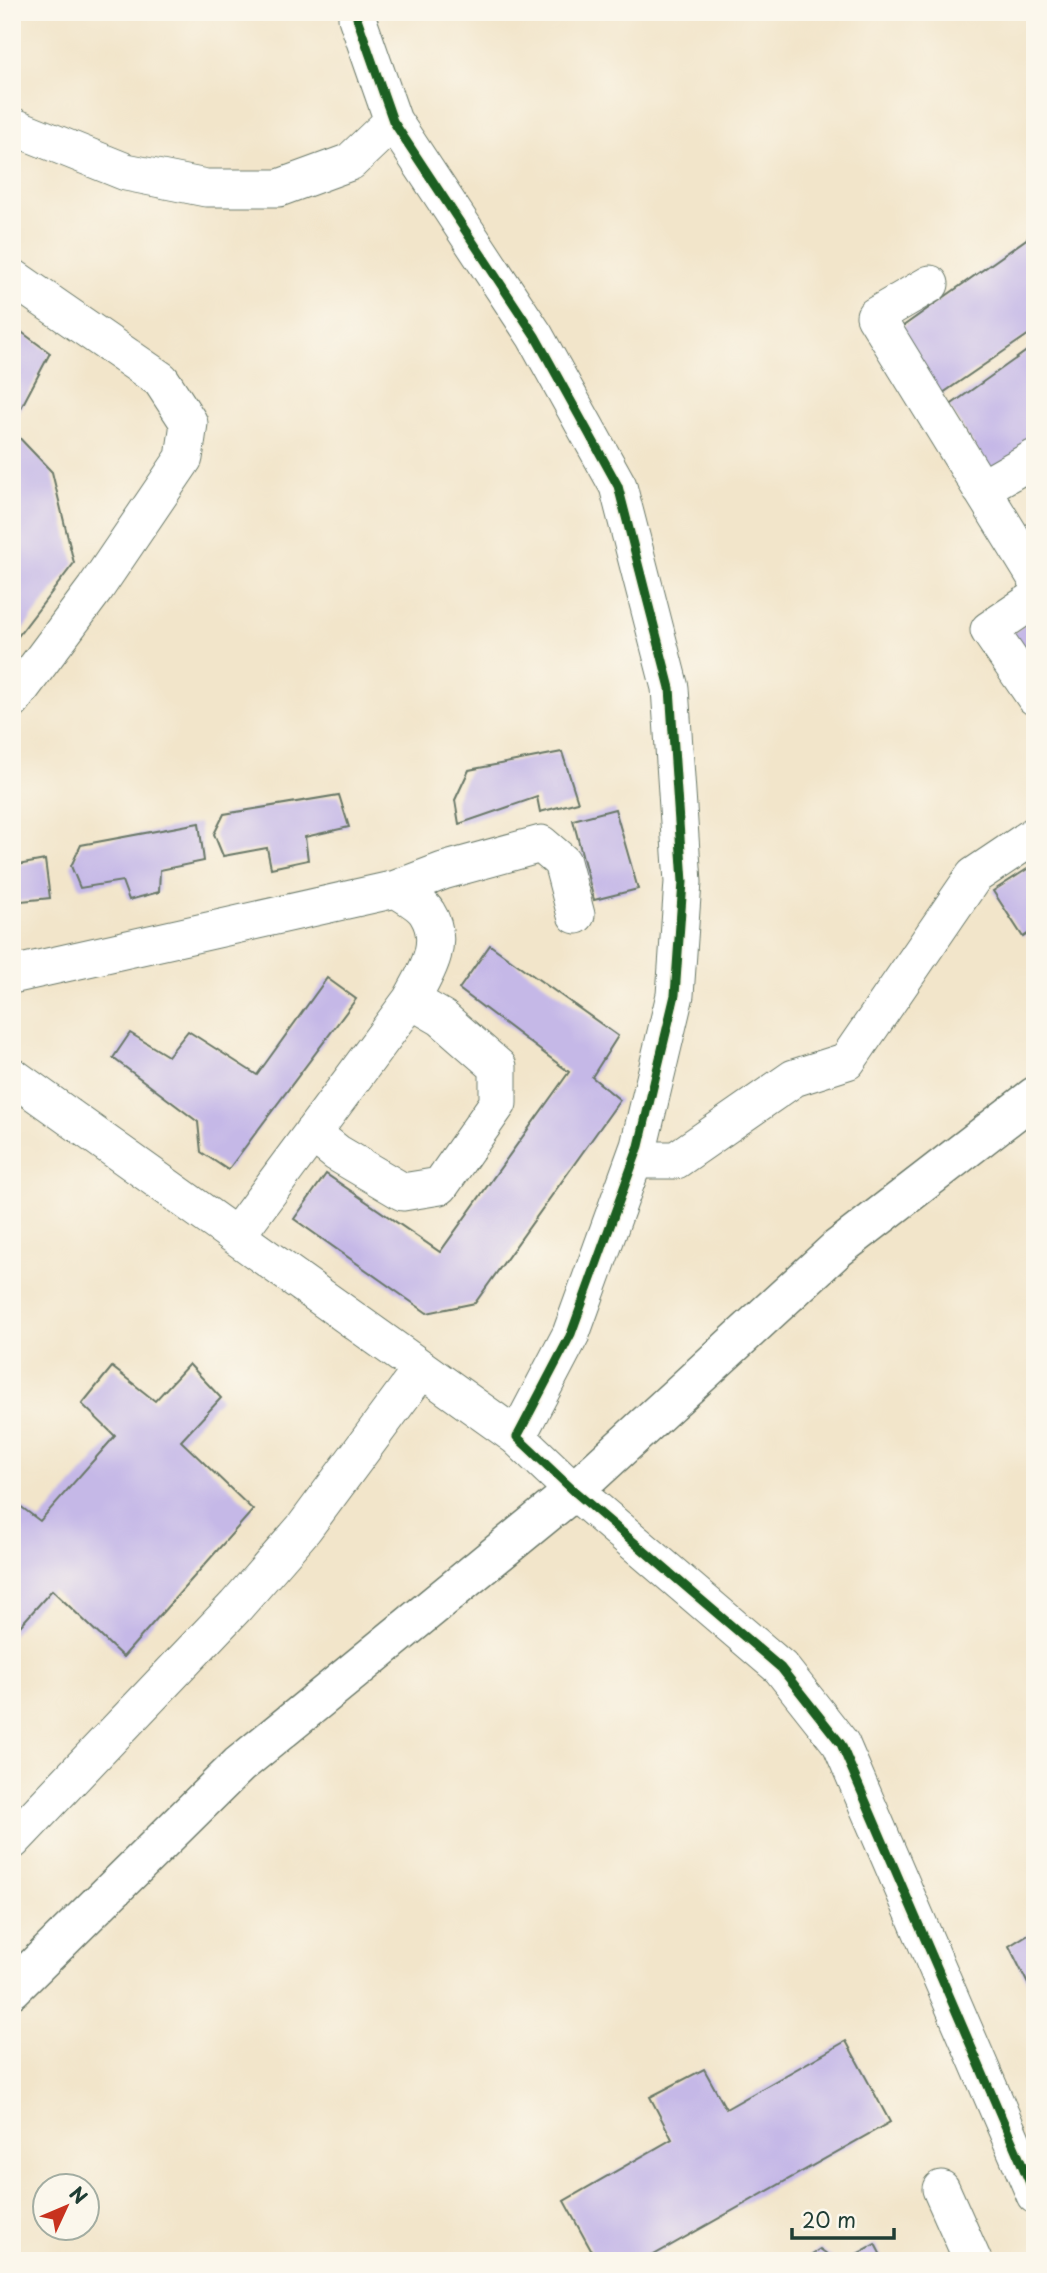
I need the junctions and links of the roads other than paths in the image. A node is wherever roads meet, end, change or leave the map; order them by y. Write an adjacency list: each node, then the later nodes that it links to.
1 (359, 12): 2 (street)
2 (393, 121): 3 (street); 20 (street)
3 (12, 126)
4 (12, 277): 11 (street)
5 (930, 284): 7 (street)
6 (1035, 458): 7 (street)
7 (981, 489): 8 (street)
8 (1035, 576)
9 (1035, 599): 10 (street)
10 (1035, 697)
11 (12, 700)
12 (1035, 835): 20 (street)
13 (396, 889): 14 (street); 15 (street); 16 (street)
14 (576, 915)
15 (12, 975)
16 (411, 1000): 19 (street); 19 (street)
17 (12, 1076): 21 (street)
18 (1035, 1096): 24 (main road)
19 (312, 1133): 21 (street)
20 (634, 1160): 23 (street)
21 (236, 1236): 22 (street)
22 (421, 1370): 23 (street); 25 (street)
23 (517, 1437): 24 (street)
24 (574, 1491): 26 (main road); 28 (street)
25 (12, 1841)
26 (12, 1989)
27 (941, 2189): 29 (street)
28 (1035, 2195)
29 (973, 2261)

